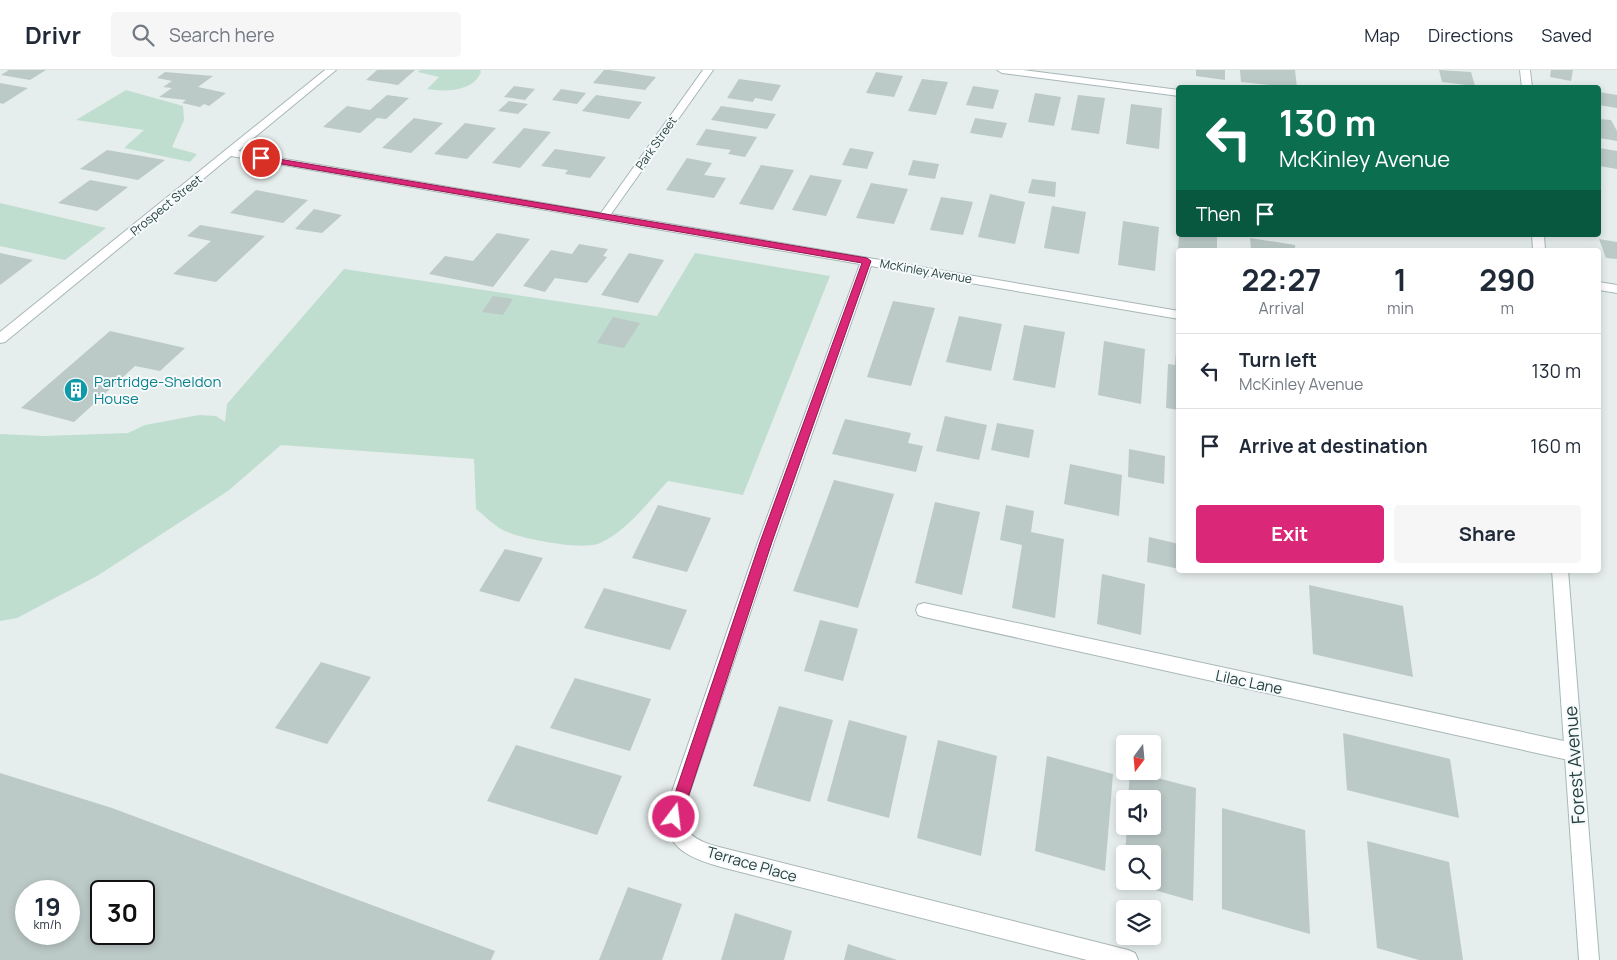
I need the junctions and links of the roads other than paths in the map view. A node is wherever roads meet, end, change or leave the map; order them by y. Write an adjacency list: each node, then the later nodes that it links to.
1 (331, 70): 8 (street, Prospect Street)
2 (708, 70): 9 (street, Park Street)
3 (1002, 70): 5 (street)
4 (1525, 70): 6 (street)
5 (1052, 73): 7 (street)
6 (1526, 85)
7 (1176, 93)
8 (230, 153): 9 (street, McKinley Avenue); 14 (street, Prospect Street)
9 (604, 216): 10 (street, McKinley Avenue)
10 (867, 261): 13 (street, McKinley Avenue); 18 (street, Terrace Place)
11 (1601, 286): 12 (street)
12 (1617, 289)
13 (1176, 314)
14 (0, 339)
15 (1560, 573): 17 (street, Forest Avenue)
16 (924, 610): 17 (street, Lilac Lane)
17 (1573, 752): 19 (street, Forest Avenue)
18 (1128, 960)
19 (1589, 960)

